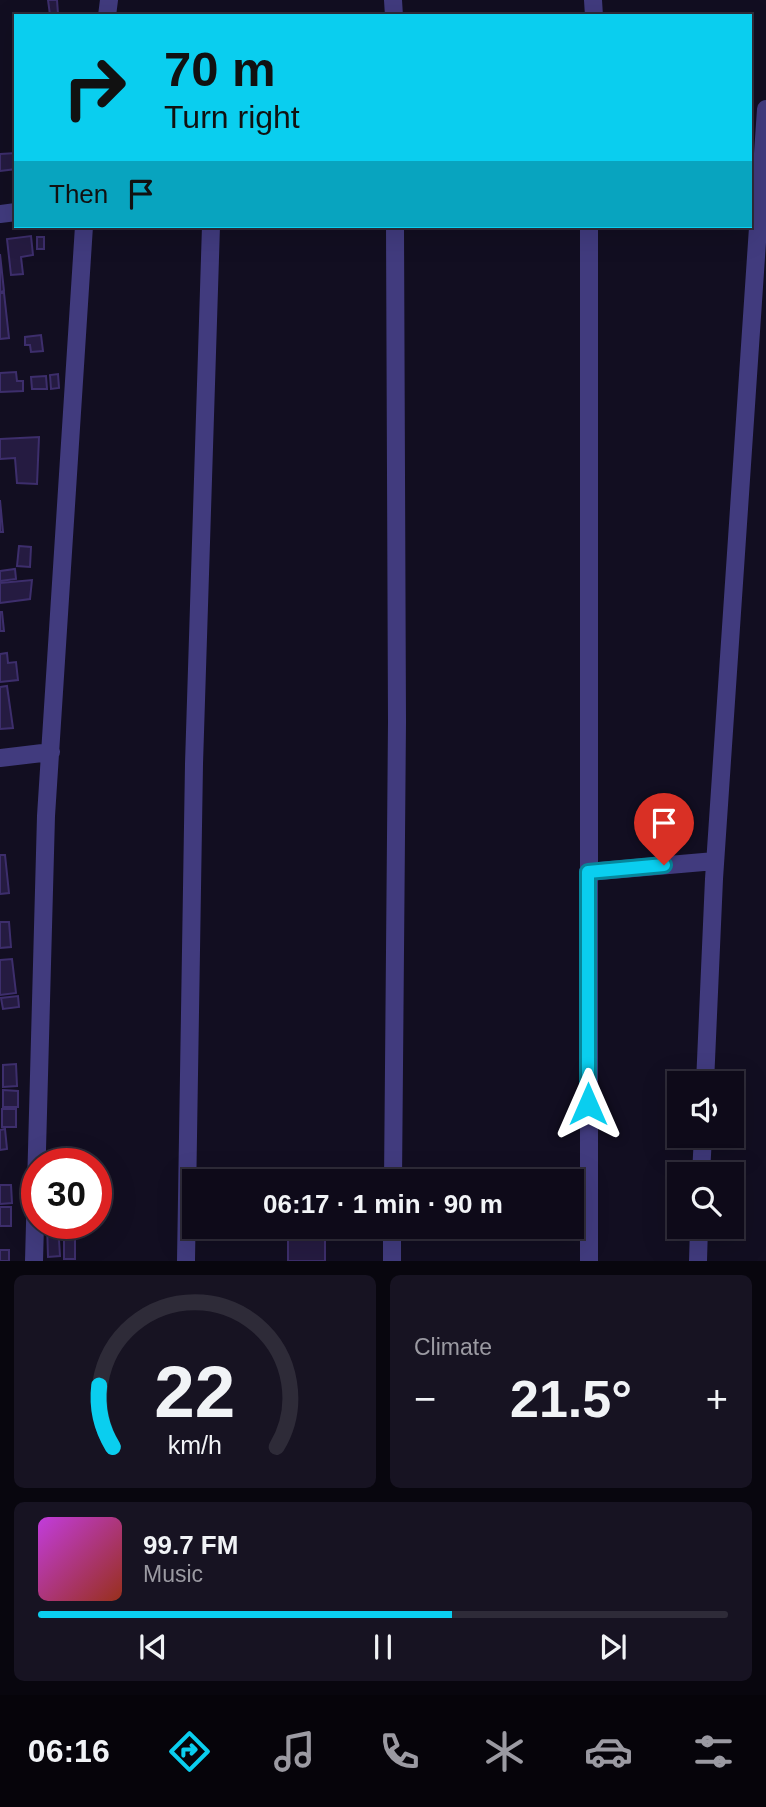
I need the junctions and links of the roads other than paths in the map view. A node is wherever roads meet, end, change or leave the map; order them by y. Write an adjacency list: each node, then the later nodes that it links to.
1 (766, 108): 8 (street)
2 (84, 228): 6 (street)
3 (211, 228): 15 (street)
4 (395, 228): 11 (street)
5 (589, 228): 9 (street)
6 (51, 752): 7 (street); 14 (street)
7 (0, 758)
8 (715, 861): 9 (street); 10 (street)
9 (588, 872): 17 (street)
10 (706, 1071)
11 (393, 1169)
12 (393, 1239): 16 (street)
13 (699, 1239): 18 (street)
14 (34, 1261)
15 (186, 1261)
16 (392, 1261)
17 (589, 1261)
18 (698, 1261)

